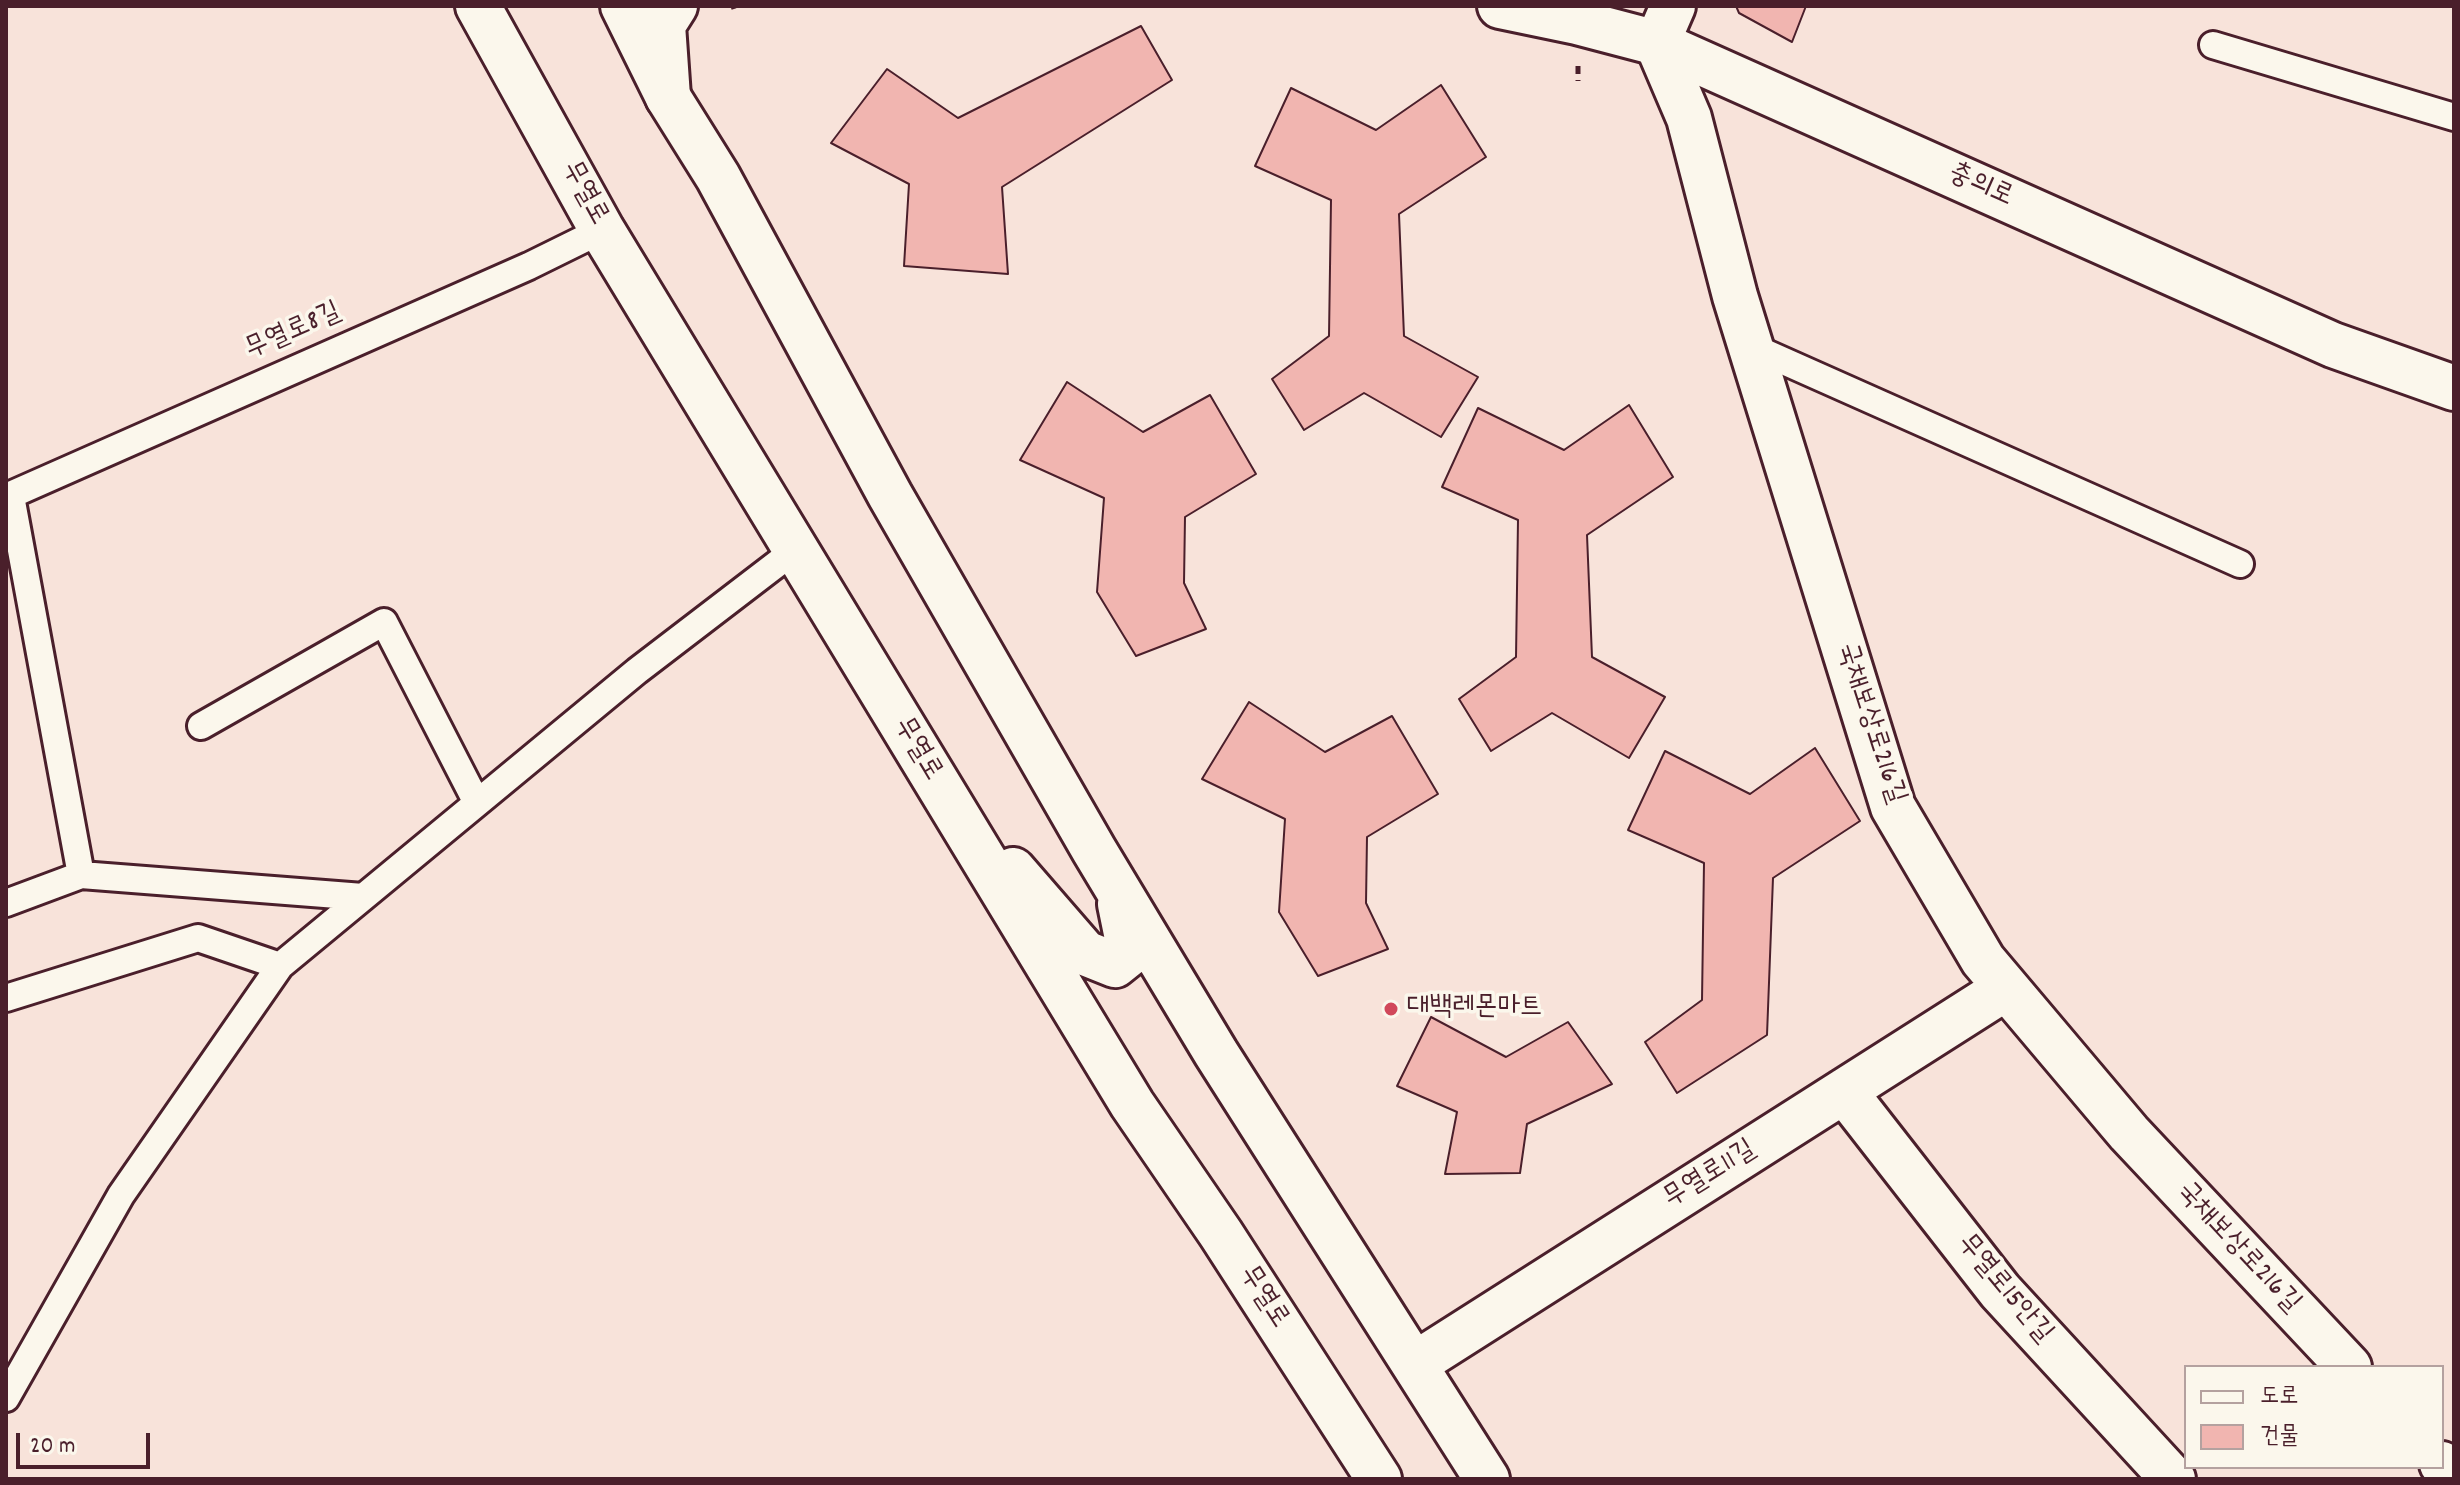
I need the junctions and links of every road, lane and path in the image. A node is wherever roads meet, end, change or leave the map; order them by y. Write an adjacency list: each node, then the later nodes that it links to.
1 (478, 6): 9 (main road, 무열로)
2 (623, 6): 7 (main road)
3 (675, 6): 7 (main road)
4 (1500, 6): 5 (main road, 충의로)
5 (1665, 25): 10 (main road, 국채보상로216길); 11 (main road, 충의로)
6 (2213, 45): 8 (lane)
7 (668, 97): 19 (main road)
8 (2454, 117)
9 (602, 230): 12 (lane, 무열로8길); 13 (main road, 무열로)
10 (1750, 346): 14 (lane); 23 (main road, 국채보상로216길)
11 (2454, 388)
12 (9, 496): 18 (lane, 무열로8길)
13 (795, 550): 16 (lane); 17 (main road, 무열로)
14 (2240, 564)
15 (201, 726): 16 (lane)
16 (477, 803): 20 (lane)
17 (965, 830): 19 (main road); 29 (main road, 무열로)
18 (81, 875): 20 (lane); 21 (lane)
19 (1117, 888): 26 (main road)
20 (363, 897): 22 (lane)
21 (6, 903)
22 (280, 966): 24 (lane); 28 (lane)
23 (2006, 988): 25 (main road, 무열로11길); 27 (main road, 국채보상로216길)
24 (6, 998)
25 (1844, 1091): 26 (main road, 무열로11길); 31 (main road, 무열로15안길)
26 (1415, 1364): 30 (main road)
27 (2347, 1365)
28 (6, 1398)
29 (1379, 1479)
30 (1487, 1479)
31 (2173, 1479)

